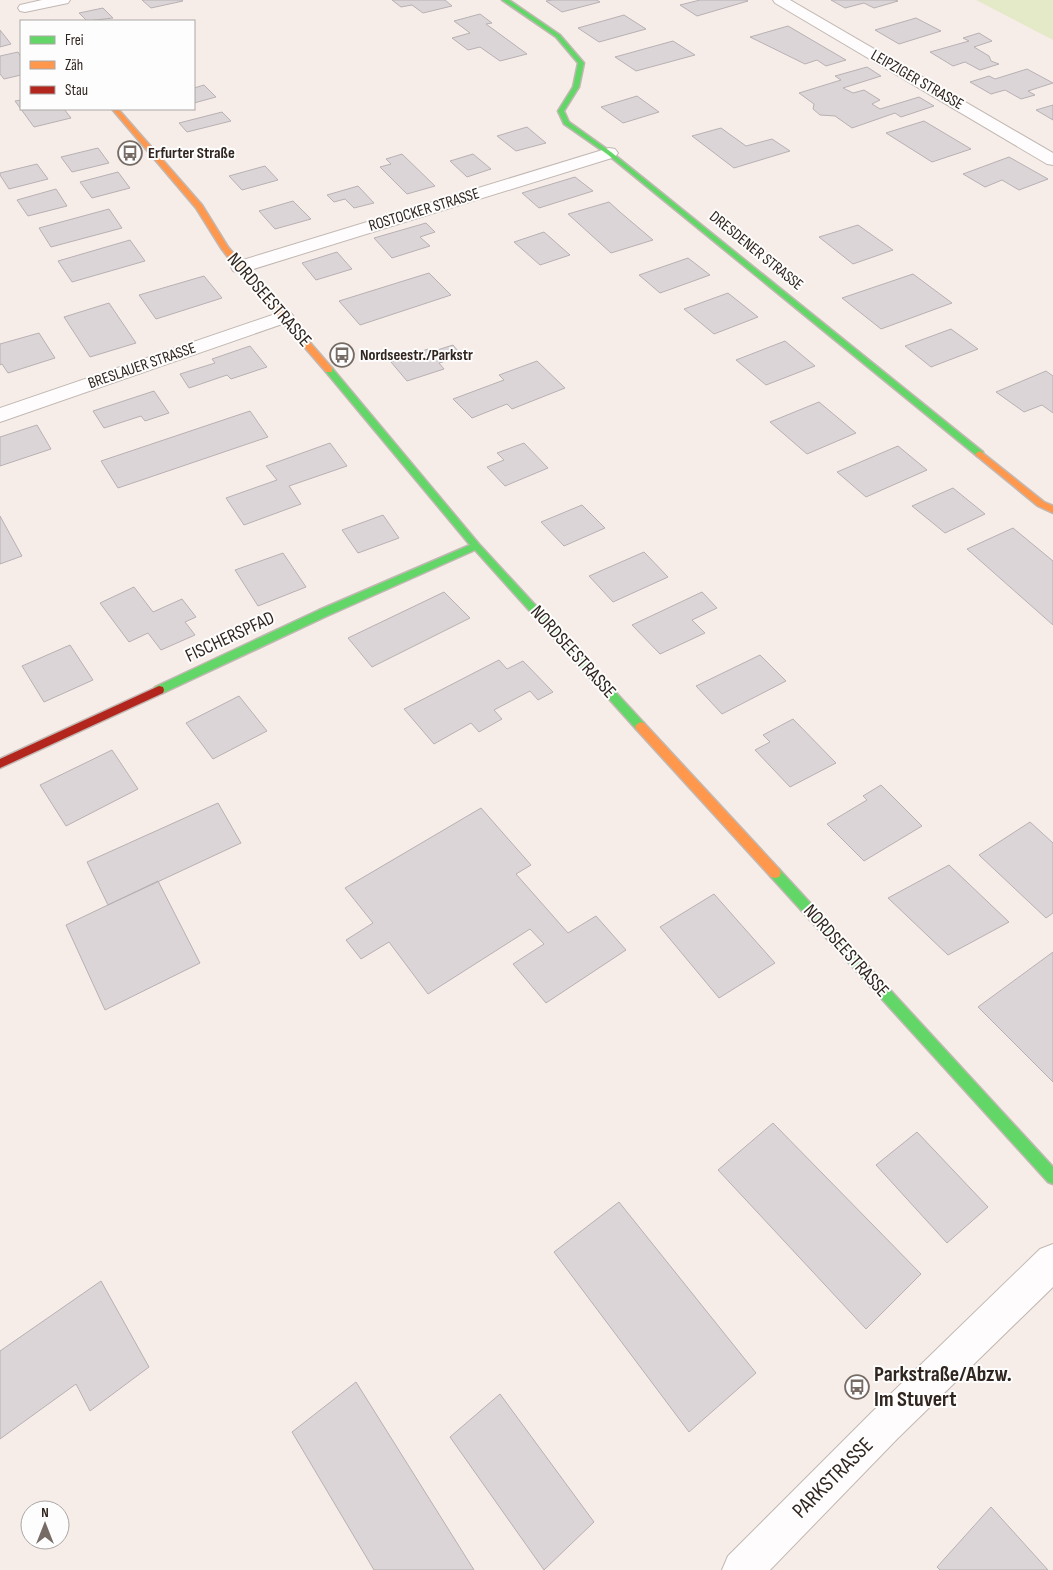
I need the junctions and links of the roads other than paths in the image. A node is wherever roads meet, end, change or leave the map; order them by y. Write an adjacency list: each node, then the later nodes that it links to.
1 (63, 0): 4 (street)
2 (504, 0): 7 (street, DRESDENER STRASSE)
3 (780, 0): 8 (street, LEIPZIGER STRASSE)
4 (21, 4): 5 (street)
5 (34, 20)
6 (116, 110): 9 (street, NORDSEESTRASSE)
7 (609, 154): 9 (street, ROSTOCKER STRASSE); 12 (street, DRESDENER STRASSE)
8 (1053, 160)
9 (240, 267): 10 (street, NORDSEESTRASSE)
10 (284, 317): 11 (street, BRESLAUER STRASSE); 13 (street, NORDSEESTRASSE)
11 (0, 415)
12 (1053, 510)
13 (476, 546): 14 (street, FISCHERSPFAD); 15 (street, NORDSEESTRASSE)
14 (0, 764)
15 (1053, 1176)
16 (1053, 1262): 17 (street, PARKSTRASSE)
17 (742, 1570)

